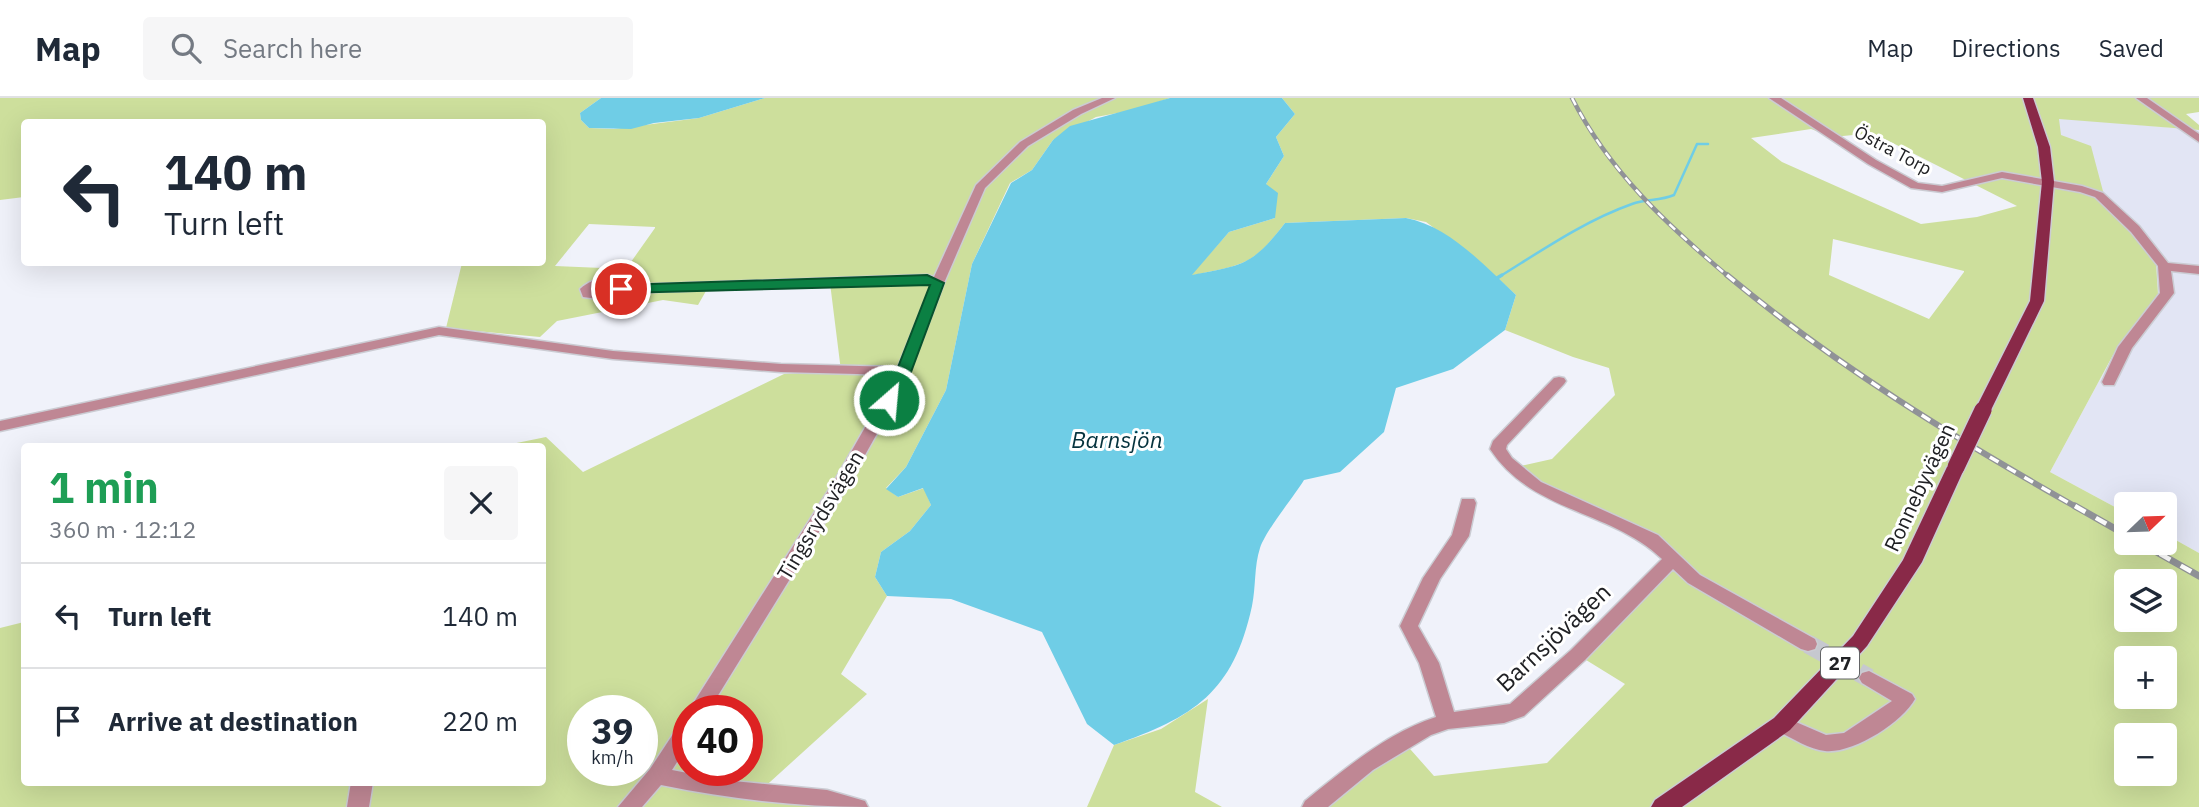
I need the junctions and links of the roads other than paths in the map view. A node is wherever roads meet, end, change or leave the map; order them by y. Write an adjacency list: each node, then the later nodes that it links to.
1 (1110, 98): 9 (street, Tingsrydsvägen)
2 (1773, 98): 6 (street, Östra Torp)
3 (2028, 98): 6 (main road, Ronnebyvägen / 27)
4 (2141, 98): 5 (street)
5 (2199, 139)
6 (2048, 182): 7 (street, Östra Torp); 21 (main road, Ronnebyvägen / 27, bridge)
7 (2164, 266): 8 (street); 13 (street)
8 (2199, 271)
9 (938, 283): 10 (street); 11 (street, Tingsrydsvägen)
10 (621, 289)
11 (904, 371): 14 (street); 19 (street, Tingsrydsvägen)
12 (1559, 381): 16 (street)
13 (2109, 382)
14 (0, 426)
15 (1468, 503): 20 (street)
16 (1672, 559): 17 (street); 20 (street, Barnsjövägen)
17 (1808, 644)
18 (1870, 678): 21 (street)
19 (708, 695)
20 (1448, 721): 30 (street, Barnsjövägen)
21 (1782, 724): 31 (main road, Ronnebyvägen / 27)
22 (672, 752): 23 (street)
23 (658, 773)
24 (658, 775): 29 (street)
25 (361, 786): 27 (street)
26 (647, 786): 28 (street)
27 (358, 807)
28 (629, 807)
29 (858, 807)
30 (1313, 807)
31 (1663, 807)

